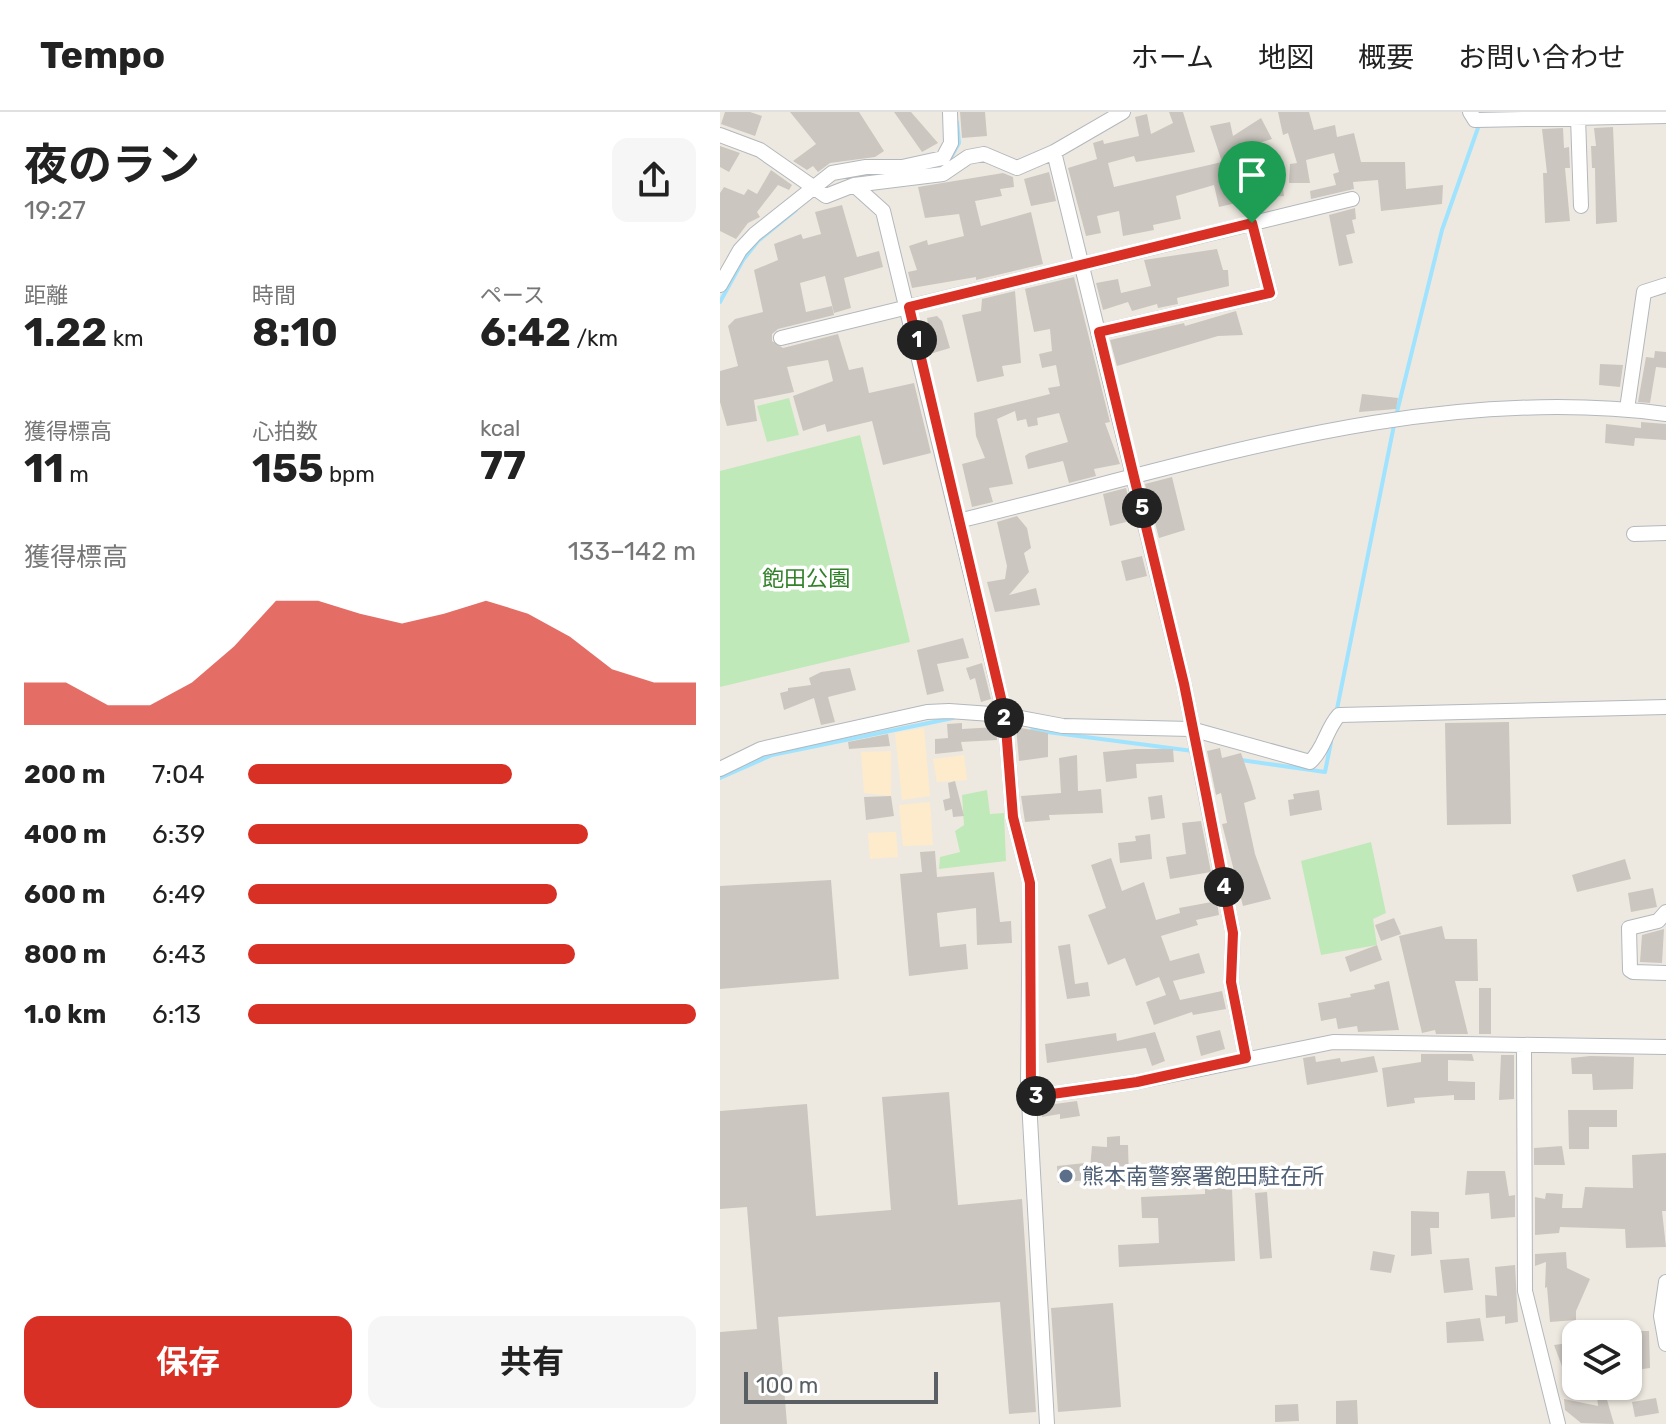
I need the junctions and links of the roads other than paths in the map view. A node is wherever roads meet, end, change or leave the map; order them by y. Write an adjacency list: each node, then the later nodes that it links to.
1 (950, 112): 9 (street)
2 (1123, 112): 7 (street)
3 (1470, 112): 5 (street)
4 (1666, 116): 5 (street)
5 (1578, 117): 11 (street)
6 (720, 135): 9 (street)
7 (1054, 152): 8 (street); 13 (street)
8 (854, 185): 9 (street); 16 (street)
9 (812, 187): 14 (street)
10 (1352, 199): 12 (street)
11 (1581, 206)
12 (1252, 223): 13 (street); 17 (street)
13 (1081, 263): 16 (street); 17 (street)
14 (720, 285)
15 (1666, 285): 19 (street)
16 (909, 307): 18 (street); 22 (street)
17 (1099, 332): 21 (street)
18 (781, 338)
19 (1627, 409): 20 (street); 21 (street)
20 (1666, 414)
21 (1135, 478): 22 (street); 27 (street)
22 (958, 521): 26 (street)
23 (1666, 533): 24 (street)
24 (1634, 534)
25 (1666, 707): 27 (street)
26 (1005, 715): 27 (street); 28 (street); 34 (street)
27 (1191, 729): 33 (street)
28 (720, 769)
29 (1666, 912): 30 (street)
30 (1666, 973)
31 (1524, 1045): 32 (street); 33 (street); 39 (street)
32 (1666, 1047)
33 (1246, 1058): 34 (street)
34 (1031, 1097): 38 (street)
35 (1666, 1282): 36 (street)
36 (1664, 1324): 37 (street)
37 (1666, 1344)
38 (1047, 1424)
39 (1558, 1424)

